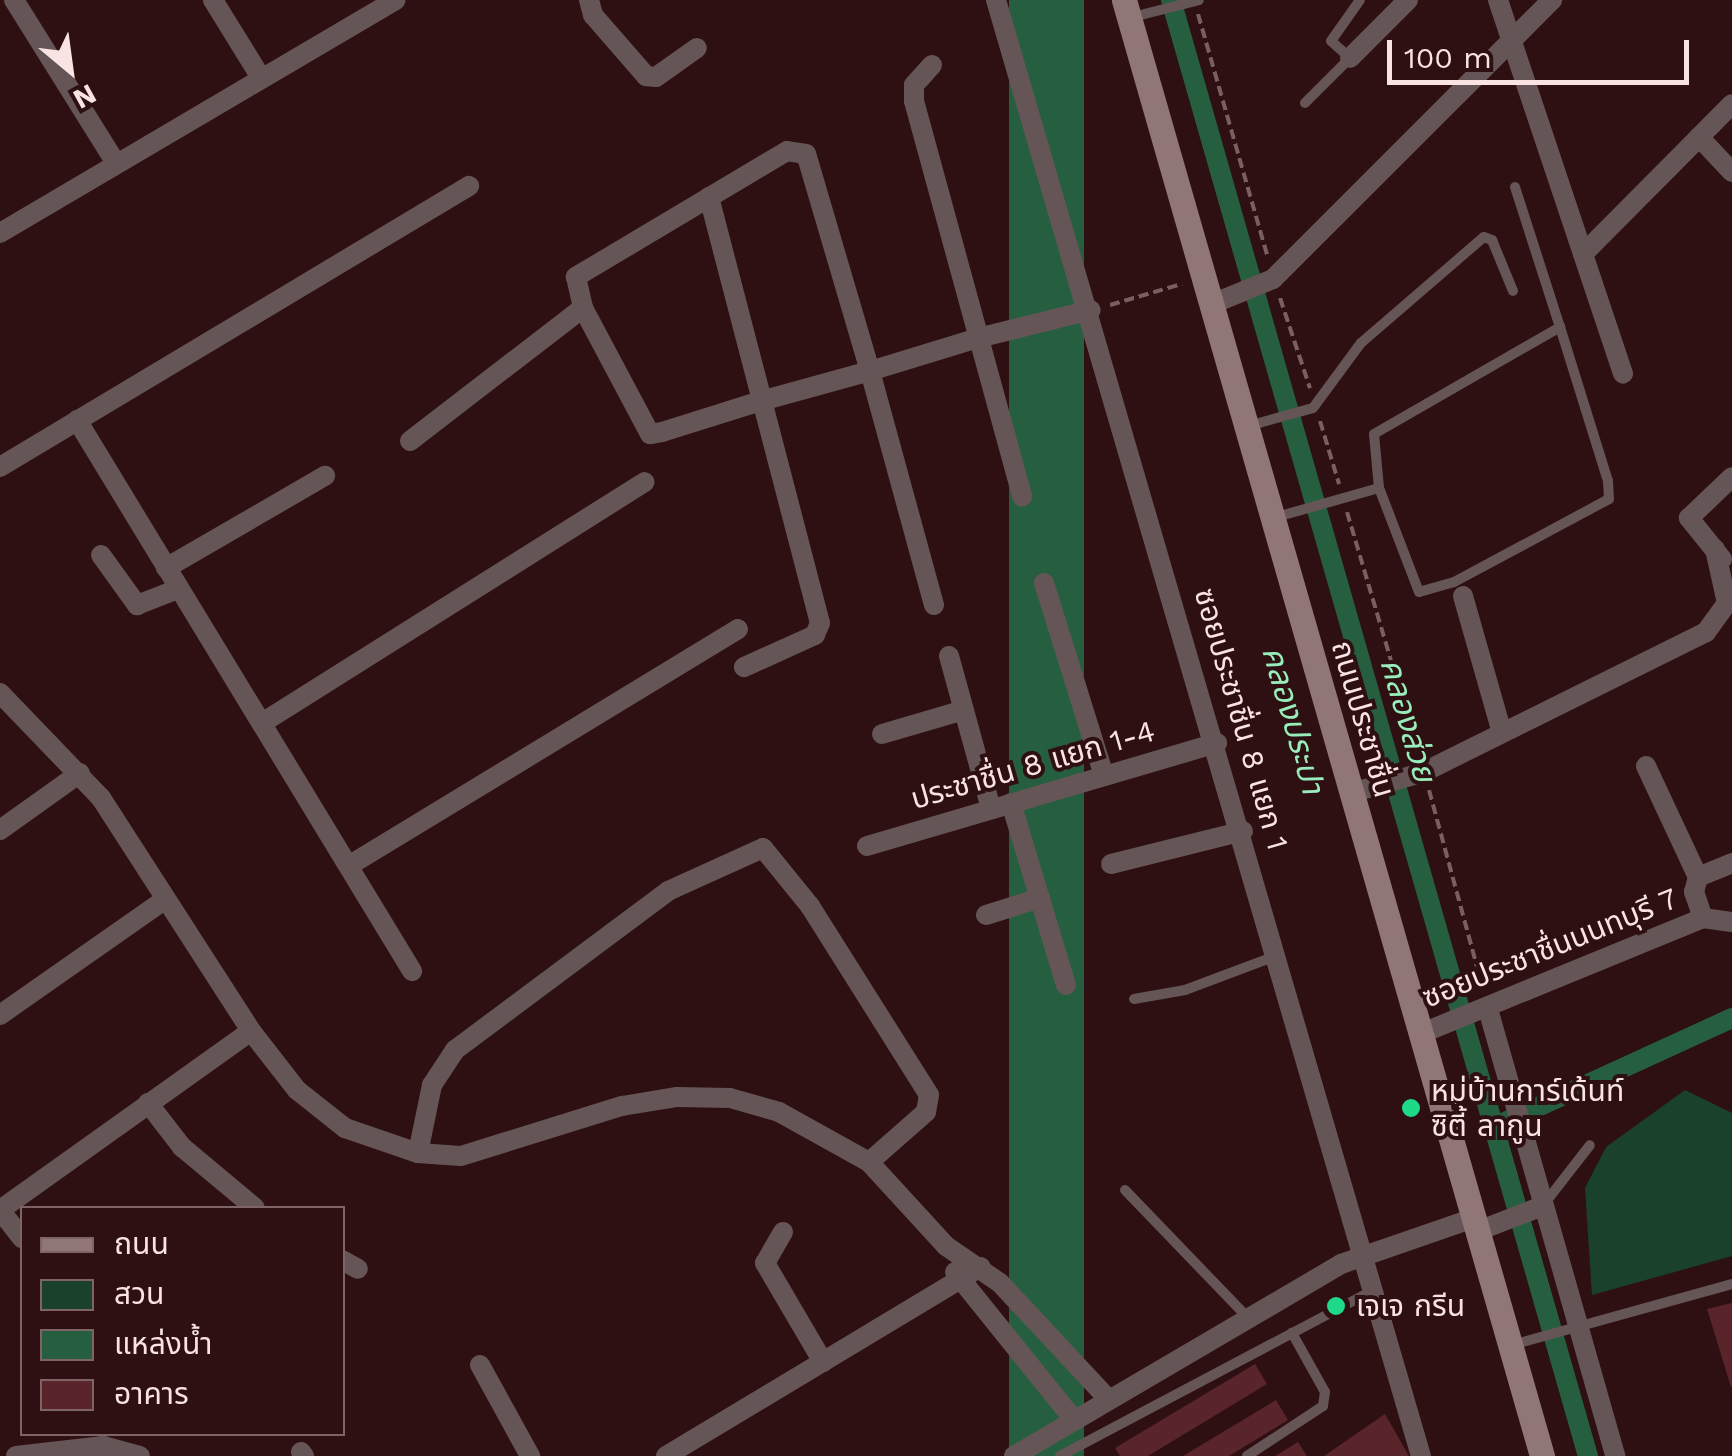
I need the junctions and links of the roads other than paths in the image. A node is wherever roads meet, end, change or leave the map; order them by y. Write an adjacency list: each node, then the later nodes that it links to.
1 (14, 0): 20 (street)
2 (212, 0): 16 (street)
3 (396, 0): 16 (street)
4 (589, 0): 13 (street)
5 (996, 0): 30 (street, ซอยประชาชื่น 8 แยก 1)
6 (1360, 0): 14 (lane)
7 (1408, 0): 14 (street)
8 (1498, 0): 12 (street)
9 (1552, 0): 12 (street)
10 (1197, 2): 11 (lane)
11 (1135, 10): 28 (main road, ถนนประชาชื่น)
12 (1510, 41): 26 (street); 28 (street)
13 (697, 48)
14 (1350, 58): 17 (lane)
15 (932, 65): 32 (street)
16 (260, 76): 20 (street)
17 (1305, 103)
18 (1732, 104): 19 (street)
19 (1700, 137): 21 (street); 26 (street)
20 (116, 164): 25 (street)
21 (1732, 172)
22 (469, 186): 36 (street)
23 (1515, 186): 31 (lane)
24 (709, 197): 29 (street); 33 (street); 35 (street)
25 (0, 233)
26 (1583, 254): 34 (street)
27 (1512, 291): 37 (lane)
28 (1212, 304): 37 (main road, ถนนประชาชื่น)
29 (583, 308): 35 (street); 38 (street)
30 (1092, 310): 32 (street); 62 (street, ซอยประชาชื่น 8 แยก 1)
31 (1560, 327): 43 (lane); 43 (lane)
32 (978, 338): 33 (street); 44 (street)
33 (870, 371): 35 (street); 53 (street)
34 (1623, 374)
35 (761, 402): 56 (street)
36 (77, 420): 39 (street); 48 (street)
37 (1259, 423): 45 (main road, ถนนประชาชื่น)
38 (410, 441)
39 (0, 466)
40 (325, 476): 48 (street)
41 (1732, 477): 46 (street)
42 (644, 482): 59 (street)
43 (1379, 488): 45 (lane)
44 (1022, 498)
45 (1272, 518): 66 (main road, ถนนประชาชื่น)
46 (1715, 550): 49 (street); 61 (street)
47 (101, 555): 51 (street)
48 (166, 568): 51 (street)
49 (1732, 572)
50 (1044, 583): 65 (street)
51 (178, 588): 59 (street)
52 (1462, 596): 61 (street)
53 (934, 605)
54 (738, 629): 73 (street)
55 (948, 656): 58 (street)
56 (744, 667)
57 (0, 694): 64 (street)
58 (964, 710): 60 (street); 67 (street)
59 (262, 723): 73 (street)
60 (882, 734)
61 (1502, 734): 66 (street)
62 (1217, 743): 65 (street, ประชาชื่น 8 แยก 1-4); 69 (street, ซอยประชาชื่น 8 แยก 1)
63 (1646, 766): 74 (street)
64 (80, 773): 68 (street); 76 (street)
65 (1104, 776): 67 (street, ประชาชื่น 8 แยก 1-4)
66 (1351, 793): 87 (main road, ถนนประชาชื่น)
67 (1001, 806): 70 (street, ประชาชื่น 8 แยก 1-4); 75 (street)
68 (0, 830)
69 (1243, 831): 72 (street); 80 (street, ซอยประชาชื่น 8 แยก 1)
70 (867, 846)
71 (1732, 863): 74 (street)
72 (1112, 864)
73 (350, 865): 81 (street)
74 (1698, 877): 78 (street)
75 (1040, 898): 77 (street); 82 (street)
76 (163, 901): 85 (street); 86 (street)
77 (986, 915)
78 (1702, 918): 79 (street); 84 (street, ซอยประชาชื่นนนทบุรี 7)
79 (1732, 922)
80 (1278, 955): 83 (lane); 100 (street, ซอยประชาชื่น 8 แยก 1)
81 (412, 971)
82 (1066, 986)
83 (1134, 999)
84 (1483, 1012): 87 (street, ซอยประชาชื่นนนทบุรี 7); 94 (street)
85 (0, 1015)
86 (251, 1031): 88 (street); 90 (street)
87 (1420, 1034): 96 (main road, ถนนประชาชื่น)
88 (148, 1103): 93 (street); 95 (street)
89 (1590, 1145): 94 (lane)
90 (418, 1152): 91 (street); 91 (street)
91 (868, 1162): 99 (street)
92 (1125, 1190): 105 (lane)
93 (253, 1206)
94 (1536, 1208): 96 (street); 106 (street)
95 (0, 1210): 98 (street)
96 (1476, 1225): 100 (street); 108 (main road, ถนนประชาชื่น)
97 (783, 1232): 109 (street)
98 (20, 1235)
99 (946, 1246): 101 (street); 102 (street)
100 (1363, 1252): 104 (street, ซอยประชาชื่น 8 แยก 1); 105 (street)
101 (981, 1267): 102 (street); 111 (street)
102 (958, 1281): 109 (street); 112 (street)
103 (1732, 1284): 106 (lane)
104 (1372, 1291): 107 (lane); 120 (street, ซอยประชาชื่น 8 แยก 1)
105 (1248, 1318): 111 (street)
106 (1571, 1329): 108 (lane); 122 (street)
107 (1292, 1333): 118 (lane); 119 (lane)
108 (1522, 1342): 121 (main road, ถนนประชาชื่น)
109 (823, 1362): 116 (street)
110 (480, 1365): 115 (street)
111 (1108, 1399): 112 (street)
112 (1074, 1420): 117 (street)
113 (16, 1456): 114 (street)
114 (140, 1456)
115 (530, 1456)
116 (666, 1456)
117 (1014, 1456)
118 (1060, 1456)
119 (1246, 1456)
120 (1421, 1456)
121 (1542, 1456)
122 (1614, 1456)

